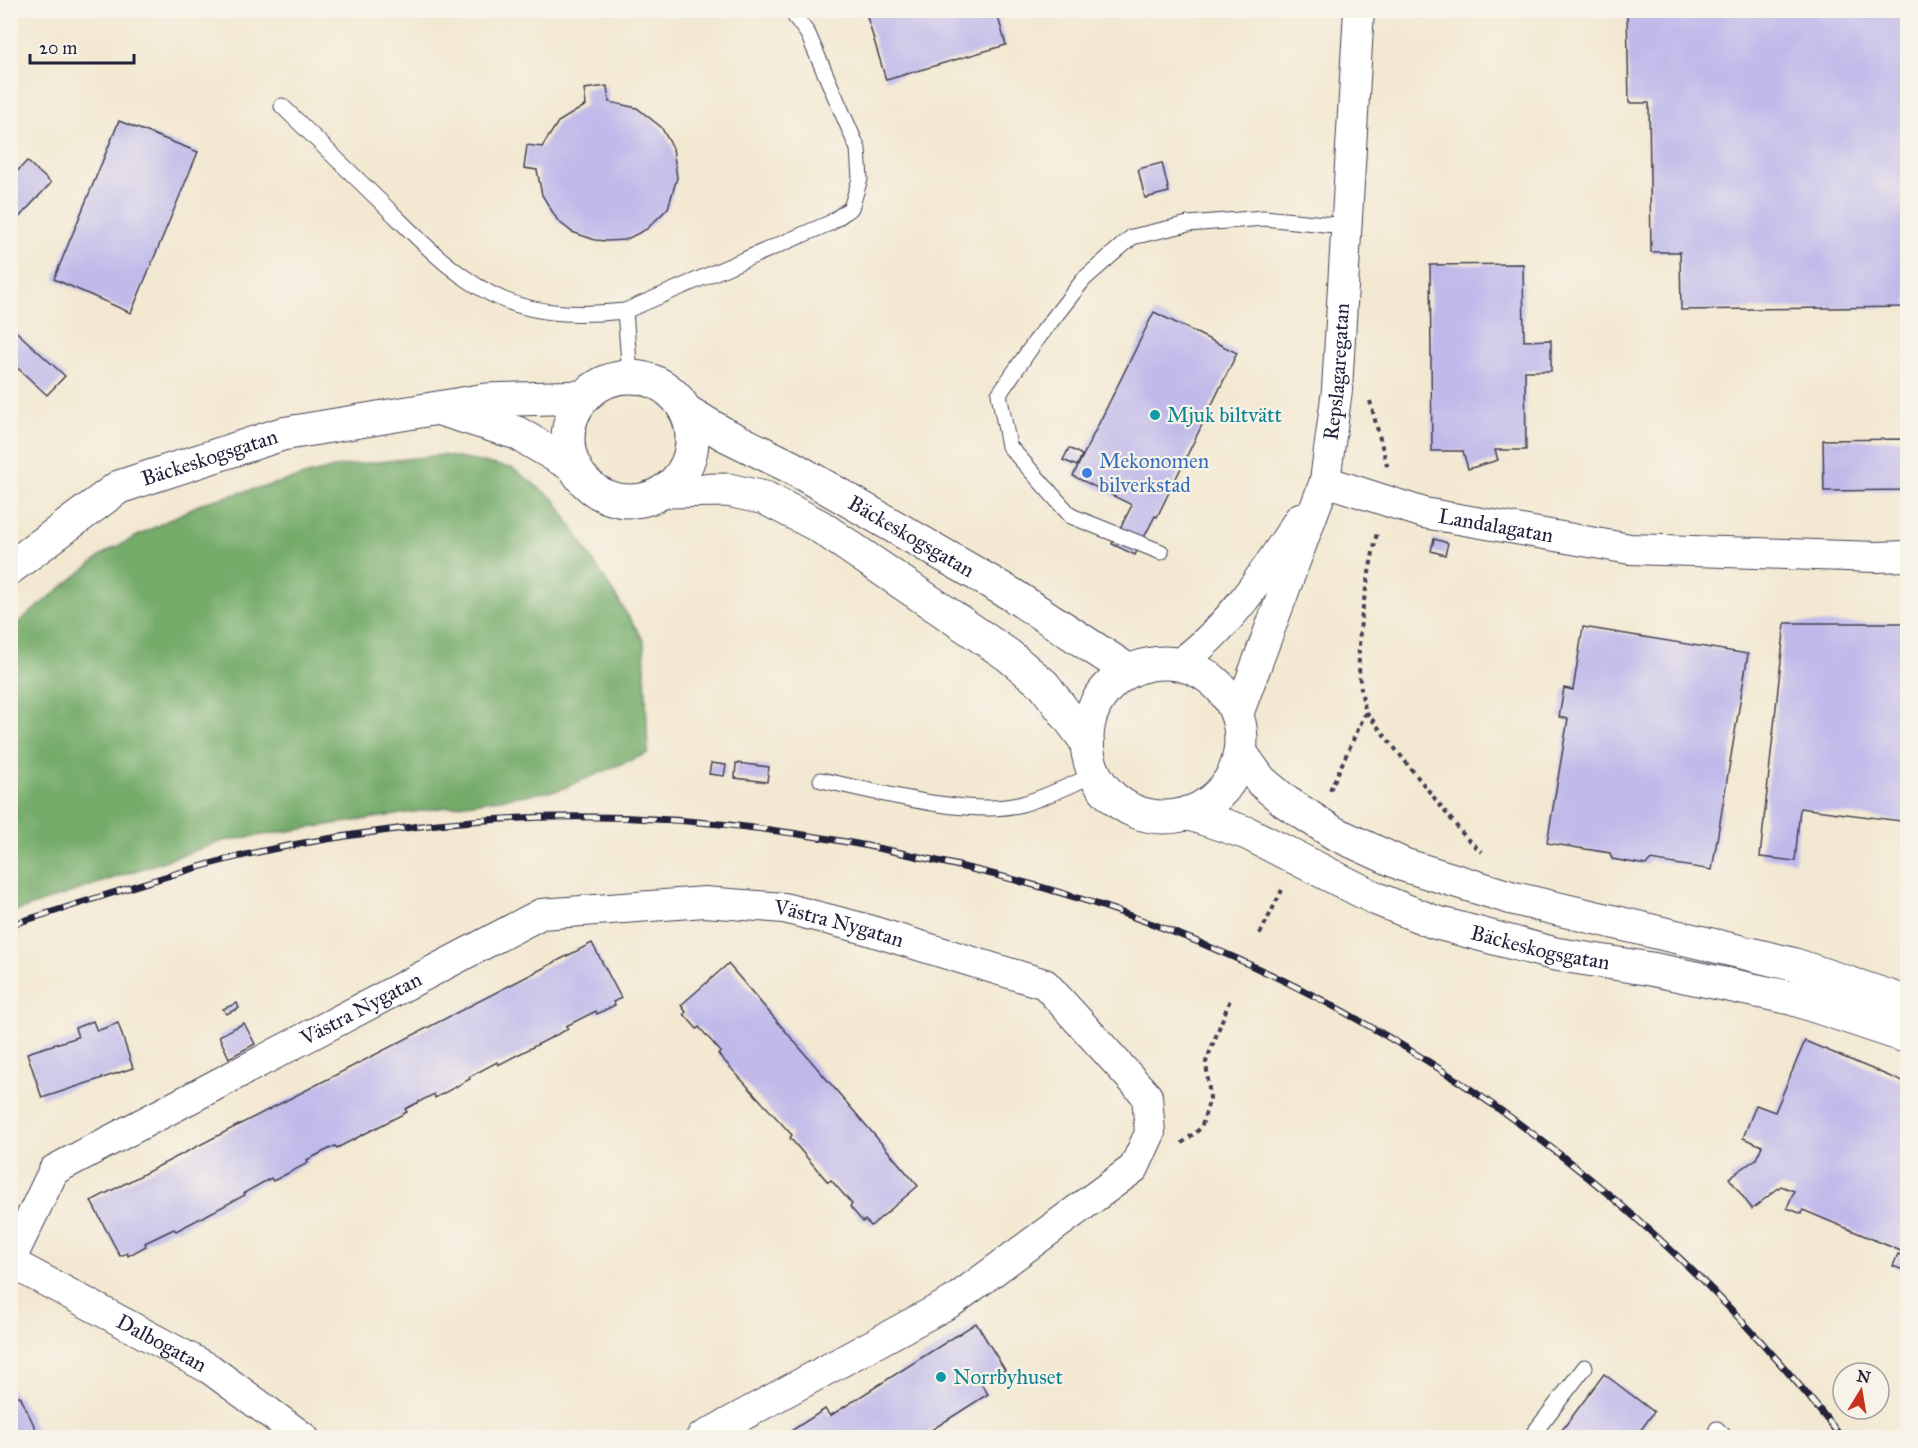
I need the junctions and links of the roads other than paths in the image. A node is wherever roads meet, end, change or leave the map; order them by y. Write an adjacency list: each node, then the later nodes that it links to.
1 (790, 10): 4 (lane)
2 (805, 10): 4 (lane)
3 (1359, 10): 6 (street, Repslagaregatan)
4 (808, 34): 7 (lane)
5 (282, 106): 7 (lane)
6 (1345, 226): 13 (street, Repslagaregatan); 15 (lane)
7 (625, 311): 8 (lane)
8 (630, 376): 9 (main road); 11 (main road)
9 (584, 397): 10 (main road, Bäckeskogsgatan); 12 (main road)
10 (435, 408): 12 (main road, Bäckeskogsgatan); 17 (main road, Bäckeskogsgatan)
11 (686, 411): 14 (main road); 19 (main road, Bäckeskogsgatan)
12 (575, 467): 14 (main road)
13 (1325, 481): 16 (street, Landalagatan); 18 (street); 20 (street, Repslagaregatan)
14 (664, 491): 21 (main road, Bäckeskogsgatan)
15 (1161, 552)
16 (1908, 556)
17 (10, 568)
18 (1178, 664): 19 (main road); 20 (main road)
19 (1129, 671): 21 (main road)
20 (1237, 717): 22 (main road)
21 (1087, 742): 23 (main road)
22 (1240, 752): 25 (main road); 26 (main road, Bäckeskogsgatan)
23 (1095, 774): 24 (lane); 25 (main road)
24 (821, 780)
25 (1187, 813): 27 (main road, Bäckeskogsgatan)
26 (1908, 1003)
27 (1908, 1037)
28 (10, 1261): 30 (street, Dalbogatan); 31 (street, Västra Nygatan)
29 (1586, 1367): 32 (lane)
30 (304, 1437)
31 (701, 1437)
32 (1530, 1437)

